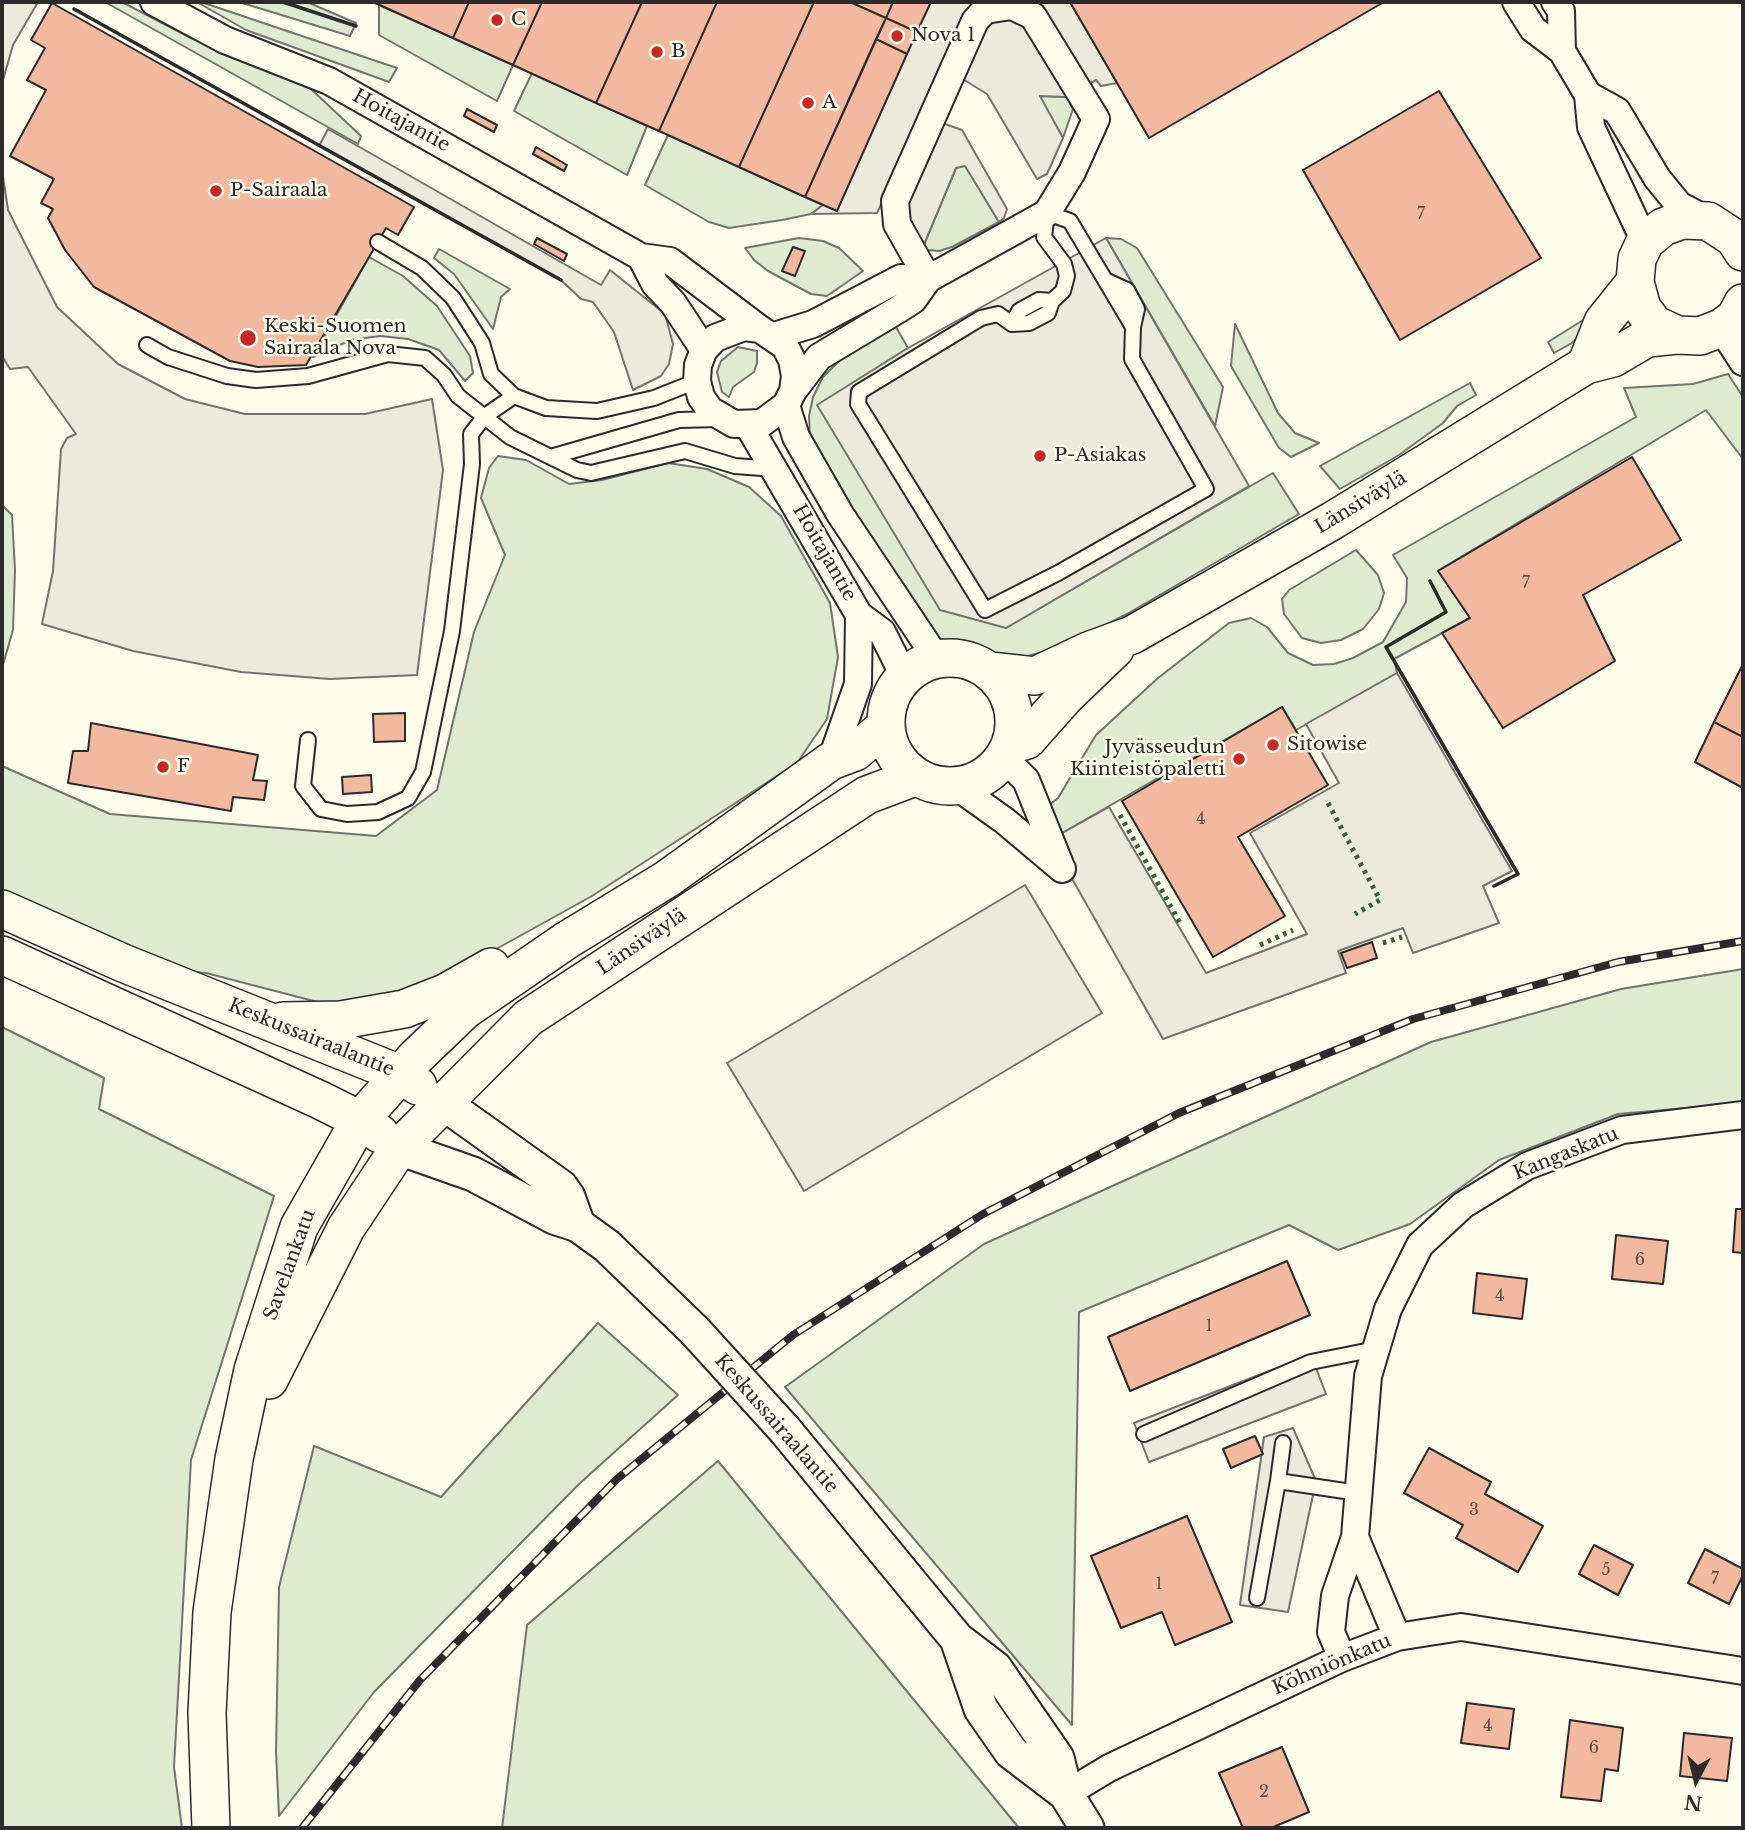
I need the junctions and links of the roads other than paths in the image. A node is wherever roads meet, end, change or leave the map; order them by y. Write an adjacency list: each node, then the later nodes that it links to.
1 (154, 2): 10 (street, Hoitajantie)
2 (1516, 2): 4 (street)
3 (1555, 2): 4 (street)
4 (1562, 51): 5 (street)
5 (1588, 95): 7 (street); 9 (street)
6 (1047, 213): 6 (lane); 11 (street); 11 (street)
7 (1732, 237): 9 (main road)
8 (378, 242): 21 (lane)
9 (1645, 242): 12 (main road)
10 (641, 257): 14 (street, Hoitajantie); 17 (street)
11 (928, 279): 14 (street); 22 (street)
12 (1635, 282): 15 (main road); 19 (main road)
13 (1732, 316): 15 (main road, Länsiväylä); 18 (street)
14 (767, 333): 17 (street); 22 (street)
15 (1677, 335): 19 (main road, Länsiväylä)
16 (147, 345): 23 (lane)
17 (704, 350): 20 (street)
18 (1743, 362)
19 (1586, 365): 29 (main road, Länsiväylä)
20 (697, 381): 21 (lane); 24 (street)
21 (514, 396): 23 (lane)
22 (789, 398): 25 (street); 30 (street, Hoitajantie)
23 (485, 416): 26 (lane); 34 (lane)
24 (721, 419): 25 (street); 26 (lane)
25 (748, 425): 27 (street, Hoitajantie)
26 (554, 456): 27 (lane)
27 (775, 470): 28 (street, Hoitajantie)
28 (859, 615): 32 (street, Hoitajantie); 36 (street)
29 (1132, 635): 31 (main road, Länsiväylä); 35 (main road, Länsiväylä)
30 (937, 659): 31 (main road); 32 (main road)
31 (990, 671): 35 (main road)
32 (904, 676): 33 (main road)
33 (885, 727): 36 (main road, Länsiväylä); 37 (main road)
34 (307, 740)
35 (1006, 751): 38 (main road); 38 (street)
36 (831, 761): 40 (main road, Länsiväylä)
37 (915, 776): 38 (main road); 44 (main road, Länsiväylä)
38 (956, 786)
39 (2, 909): 42 (main road, Keskussairaalantie)
40 (567, 940): 42 (main road); 43 (main road, Länsiväylä)
41 (2, 955): 46 (main road, Keskussairaalantie)
42 (271, 1021): 43 (main road, Keskussairaalantie)
43 (400, 1074): 44 (main road, Keskussairaalantie); 46 (main road, Savelankatu)
44 (442, 1102): 47 (main road, Länsiväylä); 48 (street, Keskussairaalantie)
45 (1743, 1115): 49 (street, Kangaskatu)
46 (360, 1120): 47 (main road, Keskussairaalantie); 51 (main road, Savelankatu)
47 (399, 1148): 48 (street, Keskussairaalantie); 51 (main road, Savelankatu)
48 (578, 1224): 60 (street, Keskussairaalantie, bridge)
49 (1376, 1349): 50 (lane); 54 (street, Kangaskatu)
50 (1144, 1434)
51 (240, 1437): 61 (main road, Savelankatu)
52 (1283, 1443): 53 (lane)
53 (1278, 1481): 54 (lane); 56 (lane)
54 (1358, 1493): 55 (street, Kangaskatu)
55 (1355, 1537): 57 (street, Kangaskatu); 58 (street, Kangaskatu)
56 (1257, 1598)
57 (1397, 1637): 58 (street, Köhniönkatu); 59 (street, Köhniönkatu)
58 (1342, 1658): 60 (street, Köhniönkatu)
59 (1743, 1671)
60 (1066, 1794): 62 (street, Keskussairaalantie)
61 (211, 1828)
62 (1087, 1828)

